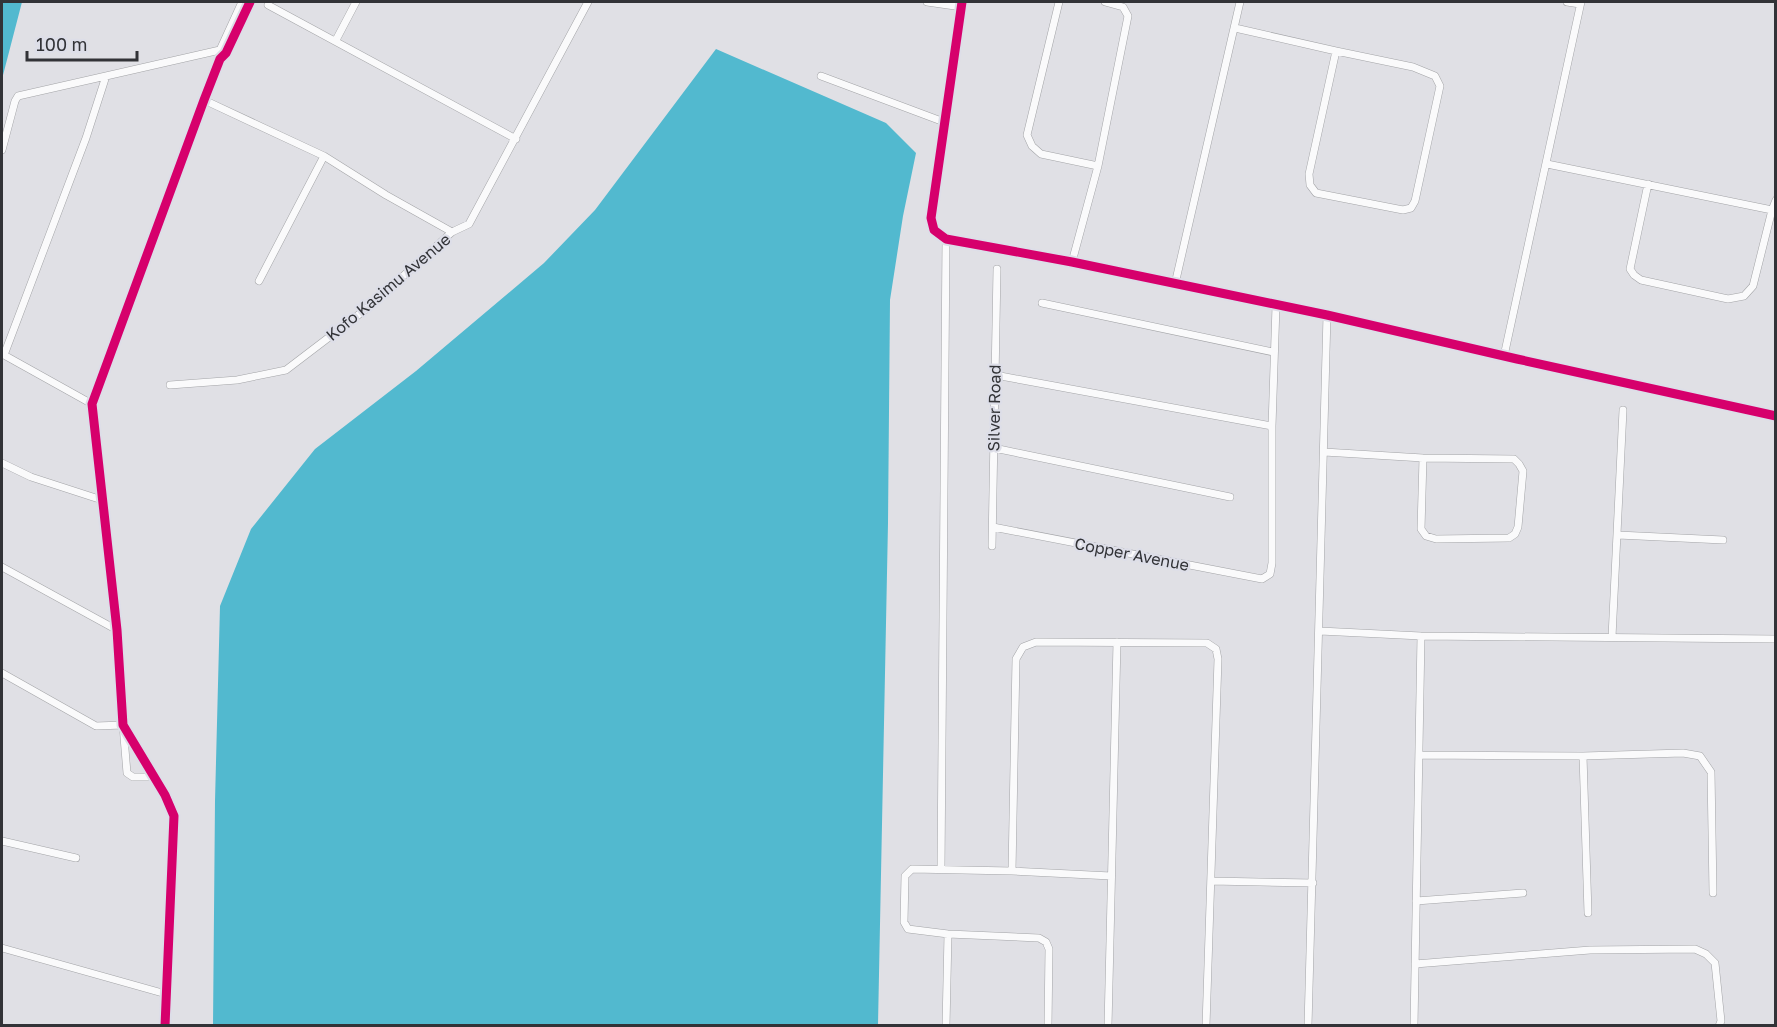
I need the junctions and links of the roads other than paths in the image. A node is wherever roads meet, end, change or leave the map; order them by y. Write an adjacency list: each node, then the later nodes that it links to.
1 (242, 2): 15 (street)
2 (250, 2): 15 (street)
3 (356, 2): 14 (street)
4 (588, 2): 21 (street, Kofo Kasimu Avenue)
5 (927, 2): 11 (street)
6 (1059, 2): 25 (street)
7 (1105, 2): 25 (street)
8 (1240, 2): 13 (street)
9 (1567, 2): 10 (street)
10 (1581, 3): 24 (street)
11 (962, 4): 20 (street)
12 (268, 5): 14 (street)
13 (1235, 28): 16 (street); 34 (street)
14 (336, 40): 21 (street)
15 (223, 51): 17 (street); 19 (street)
16 (1336, 51): 16 (street)
17 (106, 76): 22 (street); 39 (street)
18 (821, 76): 20 (street)
19 (204, 100): 23 (street); 43 (street)
20 (944, 122): 30 (street)
21 (516, 139): 29 (street, Kofo Kasimu Avenue)
22 (2, 150)
23 (324, 156): 29 (street); 33 (street)
24 (1547, 164): 26 (street); 40 (street)
25 (1098, 166): 31 (street)
26 (1648, 184): 28 (street); 28 (street)
27 (1776, 200): 28 (street)
28 (1772, 210)
29 (452, 232): 42 (street, Kofo Kasimu Avenue)
30 (946, 239): 31 (street); 71 (street)
31 (1072, 262): 34 (street)
32 (997, 269): 41 (street, Silver Road)
33 (259, 281)
34 (1175, 284): 36 (street)
35 (1042, 303): 38 (street)
36 (1276, 306): 37 (street); 38 (street)
37 (1327, 315): 40 (street); 48 (street)
38 (1273, 352): 46 (street)
39 (3, 355): 43 (street)
40 (1504, 356): 45 (street)
41 (995, 375): 46 (street); 47 (street, Silver Road)
42 (170, 385)
43 (92, 404): 52 (street)
44 (1623, 410): 54 (street)
45 (1776, 416)
46 (1272, 426): 53 (street, Copper Avenue)
47 (994, 448): 51 (street); 53 (street, Silver Road)
48 (1324, 452): 49 (street); 59 (street)
49 (1423, 458): 49 (street)
50 (2, 463): 52 (street)
51 (1230, 496)
52 (102, 500): 58 (street)
53 (993, 527): 56 (street, Silver Road)
54 (1618, 535): 55 (street); 61 (street)
55 (1724, 540)
56 (992, 546)
57 (2, 567): 58 (street)
58 (117, 630): 65 (street)
59 (1320, 631): 60 (street); 75 (street)
60 (1421, 636): 61 (street); 66 (street)
61 (1612, 637): 62 (street)
62 (1776, 639)
63 (1117, 642): 72 (street); 73 (street); 74 (street)
64 (2, 673): 65 (street)
65 (123, 724): 68 (street); 68 (street)
66 (1419, 755): 67 (street); 78 (street)
67 (1583, 756): 77 (street); 79 (street)
68 (154, 777): 83 (street)
69 (2, 841): 70 (street)
70 (76, 858)
71 (941, 869): 72 (street); 80 (street)
72 (1012, 871): 73 (street)
73 (1111, 876): 87 (street)
74 (1211, 880): 75 (street); 88 (street)
75 (1313, 883): 89 (street)
76 (1522, 893): 78 (street)
77 (1713, 893)
78 (1416, 901): 82 (street)
79 (1588, 913)
80 (948, 934): 85 (street); 86 (street)
81 (2, 948): 83 (street)
82 (1415, 964): 90 (street); 91 (street)
83 (166, 994): 84 (street)
84 (165, 1026)
85 (946, 1026)
86 (1048, 1026)
87 (1108, 1026)
88 (1206, 1026)
89 (1308, 1026)
90 (1414, 1026)
91 (1719, 1026)

